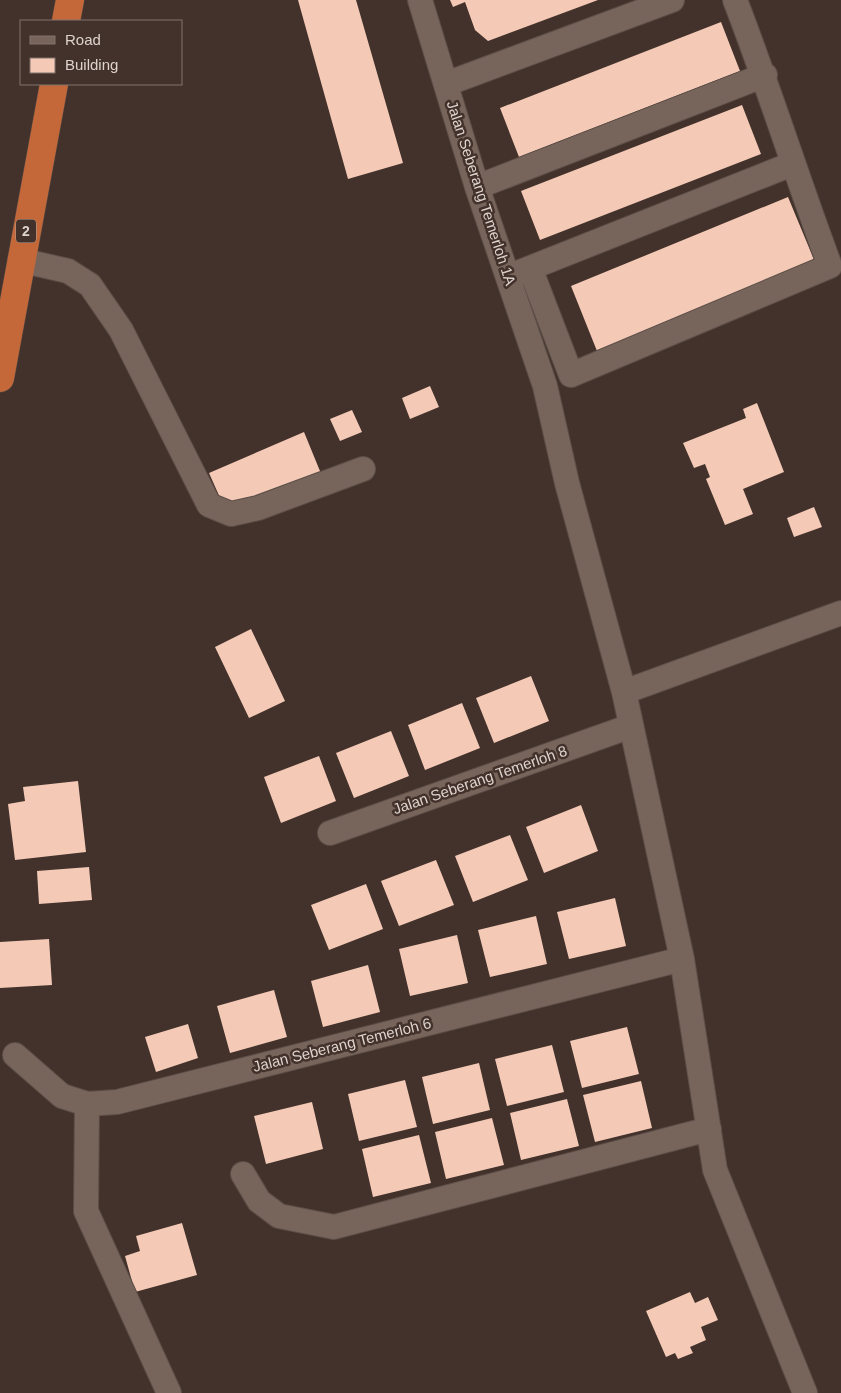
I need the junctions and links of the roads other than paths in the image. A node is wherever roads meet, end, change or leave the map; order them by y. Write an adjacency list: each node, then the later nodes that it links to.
1 (70, 0): 5 (highway)
2 (420, 0): 7 (street, Jalan Seberang Temerloh 1A)
3 (672, 0): 7 (street)
4 (735, 0): 6 (street)
5 (66, 20)
6 (764, 75): 9 (street); 10 (street)
7 (446, 84): 10 (street, Jalan Seberang Temerloh 1A)
8 (54, 85): 11 (highway, 2)
9 (792, 164): 12 (street); 12 (street)
10 (477, 187): 13 (street, Jalan Seberang Temerloh 1A)
11 (20, 260): 14 (highway, 2); 15 (street)
12 (530, 268): 13 (street)
13 (507, 277): 17 (street, Jalan Seberang Temerloh 1A)
14 (0, 378)
15 (363, 469)
16 (841, 613): 17 (street)
17 (624, 692): 18 (street, Jalan Seberang Temerloh 1A)
18 (631, 726): 19 (street, Jalan Seberang Temerloh 8); 20 (street, Jalan Seberang Temerloh 1A)
19 (330, 833)
20 (682, 960): 22 (street, Jalan Seberang Temerloh 6); 23 (street, Jalan Seberang Temerloh 1A)
21 (15, 1055): 22 (street, Jalan Seberang Temerloh 6)
22 (87, 1104): 25 (street)
23 (709, 1130): 24 (street); 26 (street, Jalan Seberang Temerloh 1A)
24 (243, 1174)
25 (169, 1393)
26 (805, 1393)

